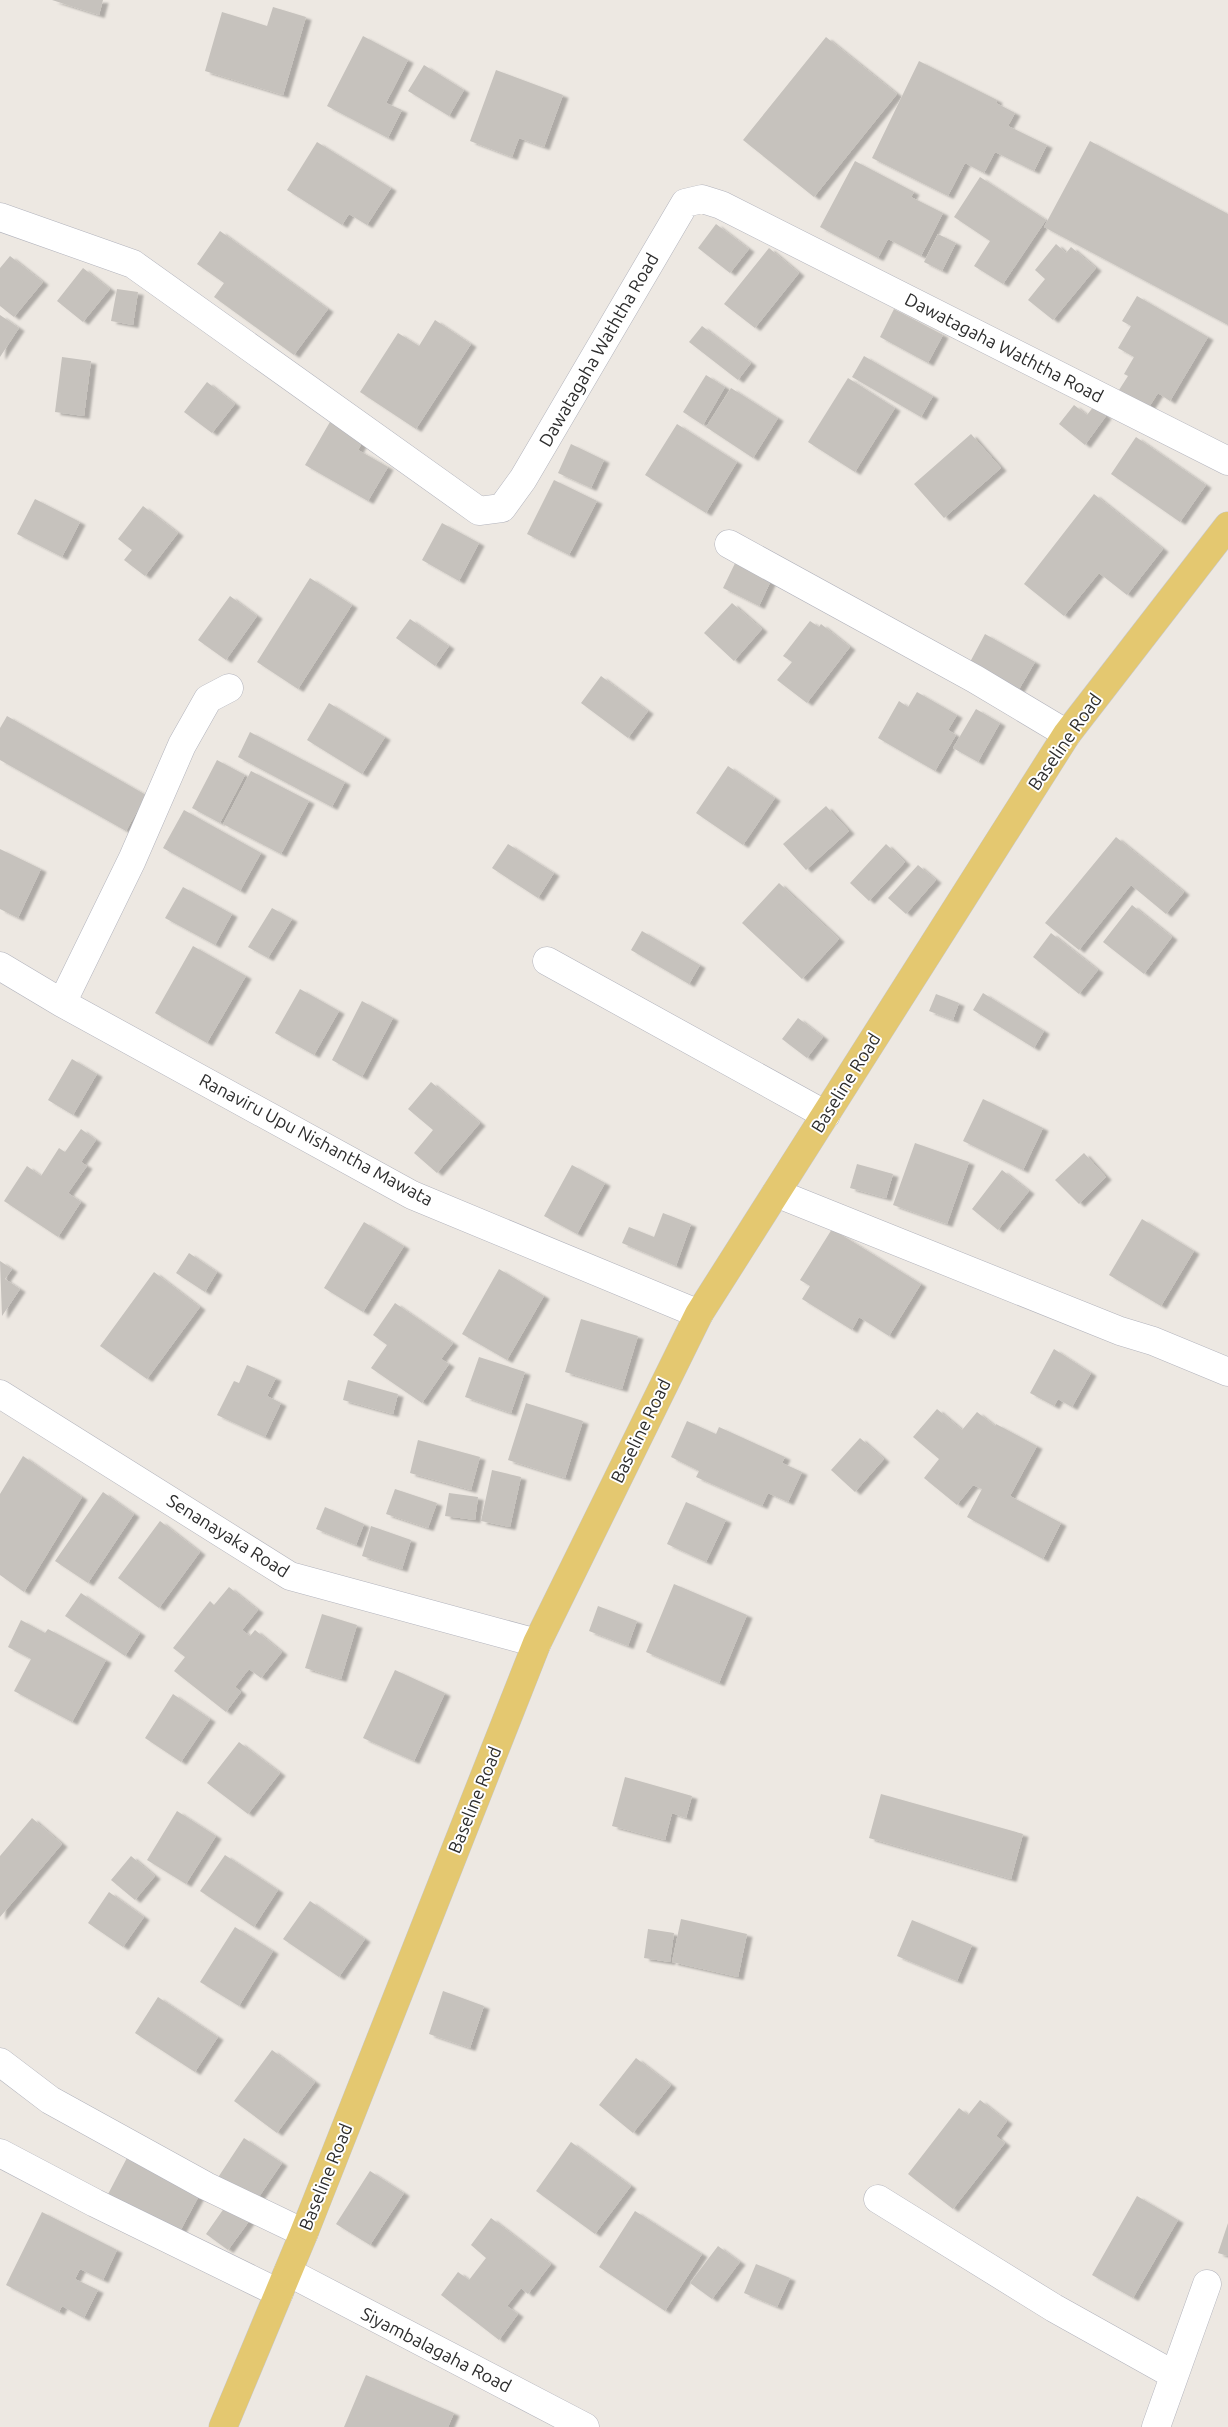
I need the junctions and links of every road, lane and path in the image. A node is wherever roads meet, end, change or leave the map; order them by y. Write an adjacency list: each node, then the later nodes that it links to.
1 (0, 217): 2 (street, Dawatagaha Waththa Road)
2 (1228, 460)
3 (1228, 526): 6 (main road, Baseline Road)
4 (729, 544): 6 (street)
5 (228, 688): 9 (street)
6 (1067, 734): 10 (main road, Baseline Road)
7 (547, 961): 10 (street)
8 (0, 966): 9 (street, Ranaviru Upu Nishantha Mawata)
9 (62, 1003): 12 (street, Ranaviru Upu Nishantha Mawata)
10 (826, 1115): 11 (main road, Baseline Road)
11 (776, 1193): 12 (main road, Baseline Road); 13 (street)
12 (699, 1314): 15 (main road, Baseline Road)
13 (1228, 1372)
14 (0, 1394): 15 (street, Senanayaka Road)
15 (537, 1643): 19 (main road, Baseline Road)
16 (0, 2062): 19 (street)
17 (0, 2153): 20 (street, Siyambalagaha Road)
18 (878, 2199): 22 (street)
19 (304, 2233): 20 (main road, Baseline Road)
20 (284, 2283): 23 (main road, Baseline Road); 24 (street, Siyambalagaha Road)
21 (1207, 2284): 22 (street)
22 (1174, 2375): 25 (street)
23 (223, 2427)
24 (585, 2427)
25 (1156, 2427)

